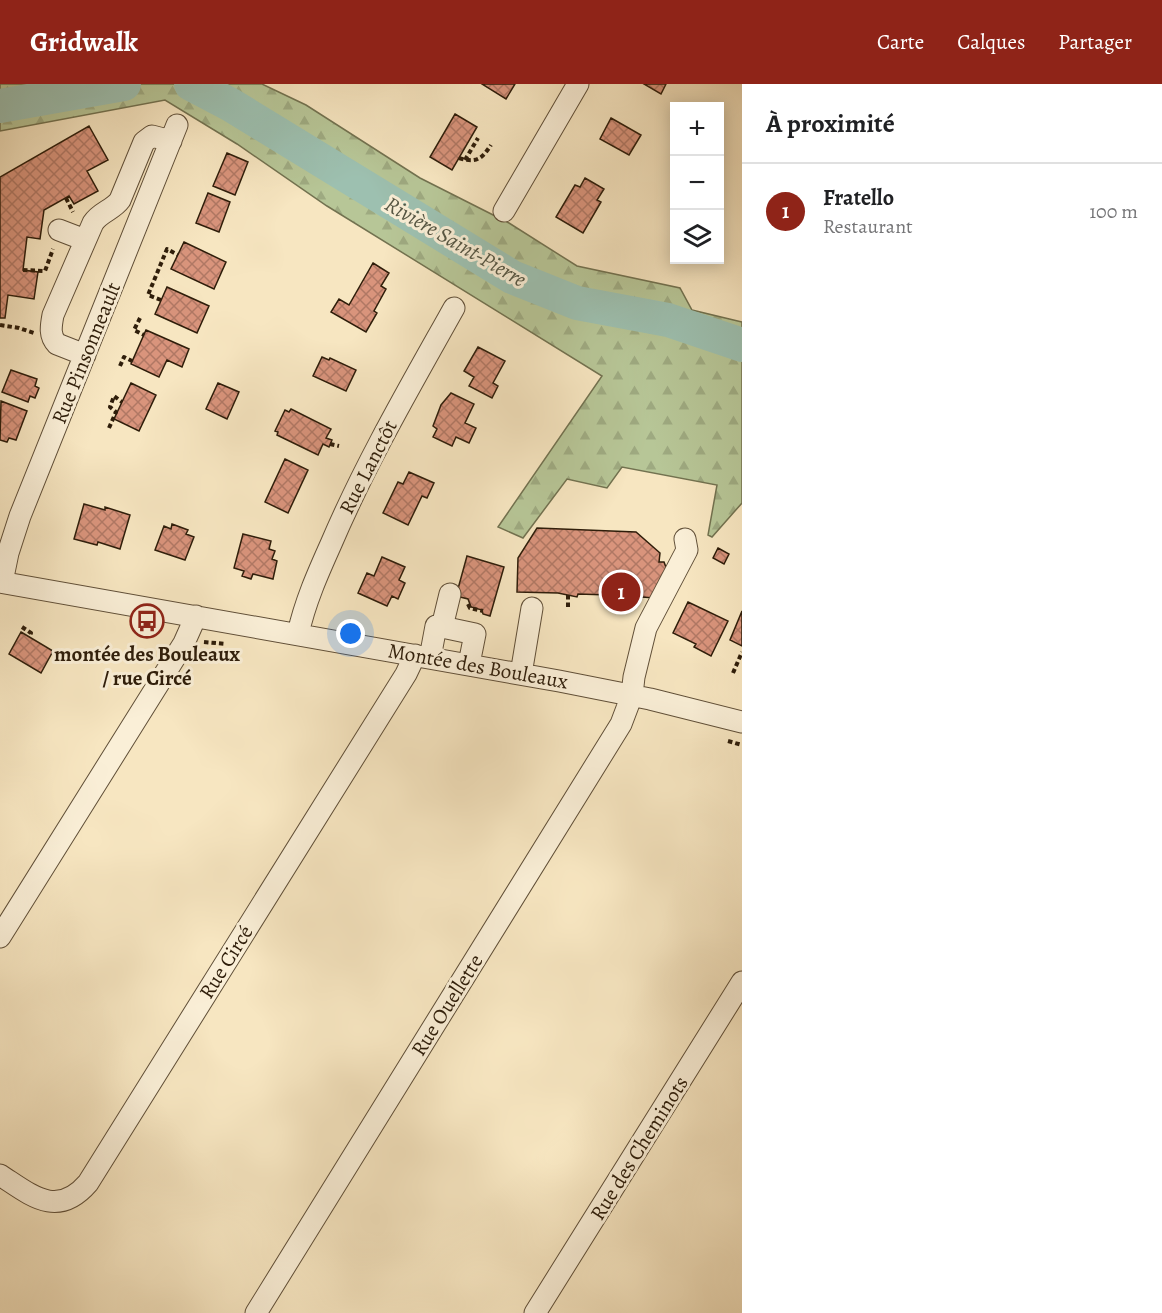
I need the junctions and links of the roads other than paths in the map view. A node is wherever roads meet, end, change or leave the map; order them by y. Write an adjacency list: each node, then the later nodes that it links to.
1 (578, 84): 2 (street)
2 (504, 211)
3 (59, 230): 4 (street)
4 (85, 240): 6 (street); 6 (street, Rue Pinsonneault)
5 (454, 308): 13 (street, Rue Lanctôt)
6 (85, 355): 8 (street, Rue Pinsonneault)
7 (685, 539): 17 (street, Rue Ouellette)
8 (1, 582): 11 (street, Montée des Bouleaux)
9 (450, 594): 12 (street)
10 (532, 608): 16 (street)
11 (196, 616): 13 (street, Montée des Bouleaux); 19 (street)
12 (442, 627): 14 (street, Rue Circé); 15 (street)
13 (298, 634): 14 (street, Montée des Bouleaux)
14 (422, 656): 15 (street, Montée des Bouleaux); 21 (street, Rue Circé)
15 (469, 664): 16 (street, Montée des Bouleaux)
16 (521, 674): 17 (street, Montée des Bouleaux)
17 (632, 695): 18 (street, Montée des Bouleaux); 22 (street, Rue Ouellette)
18 (742, 722)
19 (0, 937)
20 (742, 982): 23 (street, Rue des Cheminots)
21 (0, 1175)
22 (256, 1313)
23 (535, 1313)

